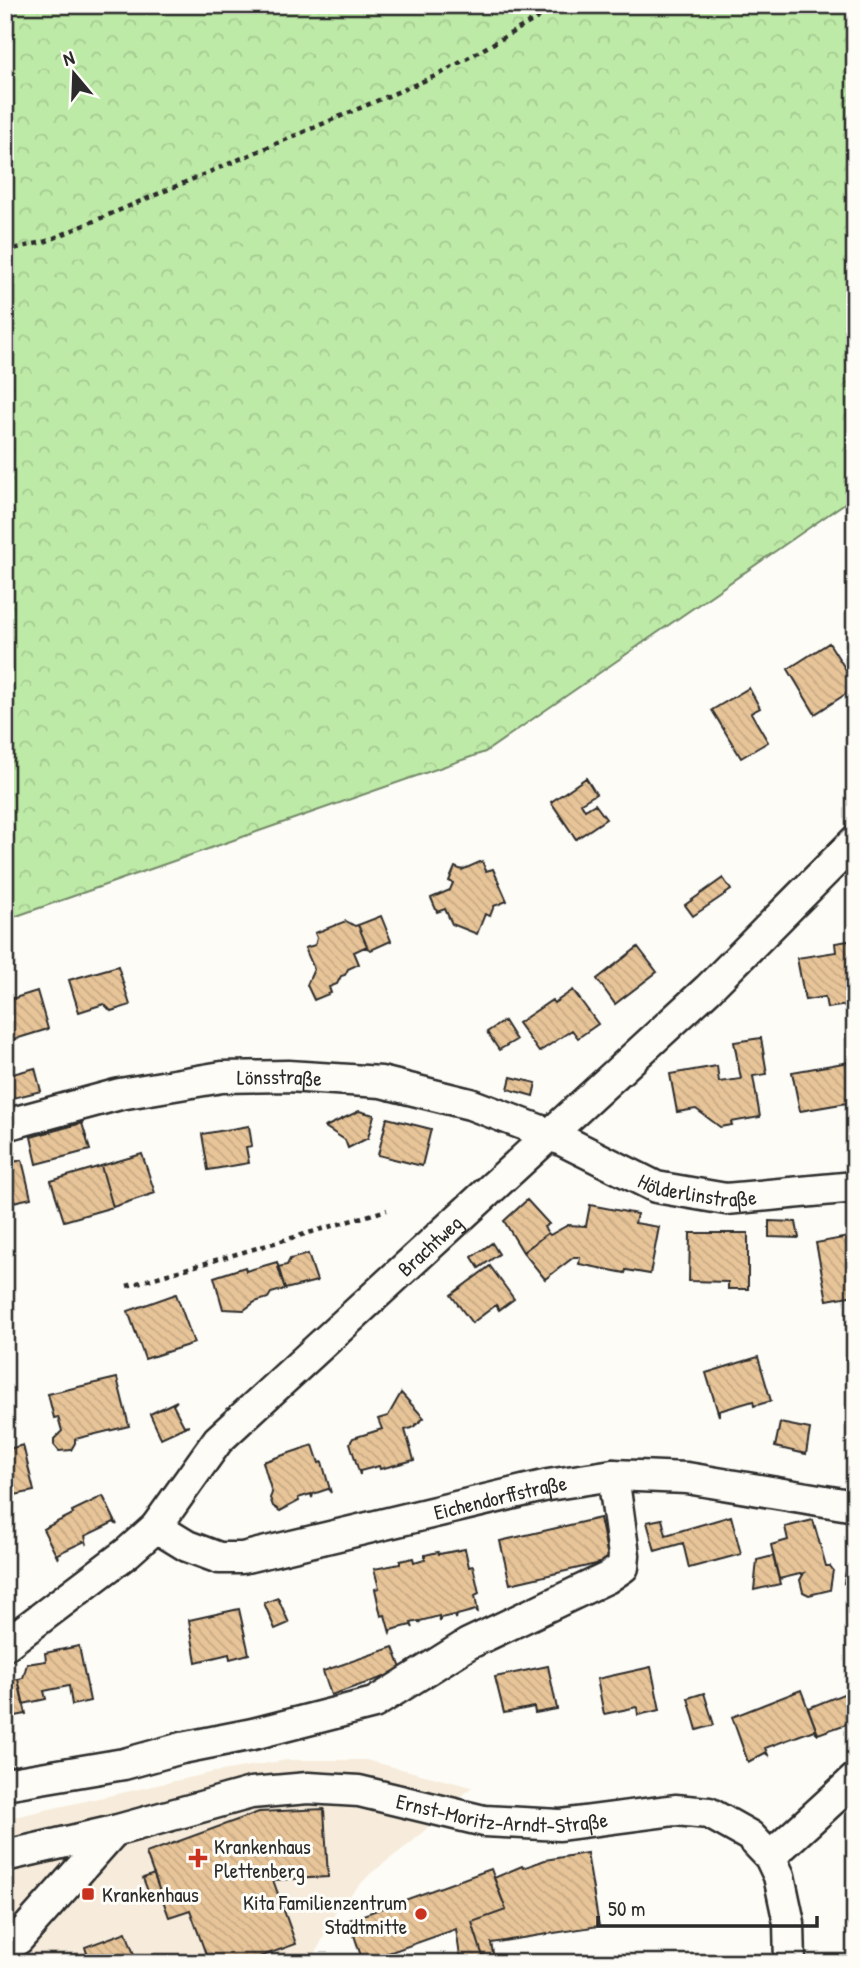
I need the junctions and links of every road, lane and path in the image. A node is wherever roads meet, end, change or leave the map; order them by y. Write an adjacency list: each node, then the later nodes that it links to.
1 (560, 5): 2 (path)
2 (5, 251)
3 (855, 841): 5 (street, Brachtweg)
4 (5, 1125): 5 (street, Lönsstraße)
5 (552, 1135): 6 (street, Hölderlinstraße); 11 (street, Brachtweg)
6 (855, 1187)
7 (387, 1210): 8 (path)
8 (127, 1286)
9 (613, 1475): 10 (street, Eichendorffstraße); 11 (street, Eichendorffstraße); 14 (street)
10 (855, 1506)
11 (156, 1527): 12 (street, Brachtweg)
12 (5, 1645)
13 (855, 1779): 17 (street)
14 (5, 1784)
15 (114, 1831): 16 (street, Ernst-Moritz-Arndt-Straße); 17 (street, Ernst-Moritz-Arndt-Straße); 18 (street)
16 (5, 1856)
17 (770, 1857): 19 (street, Ernst-Moritz-Arndt-Straße)
18 (5, 1947)
19 (790, 1963)

